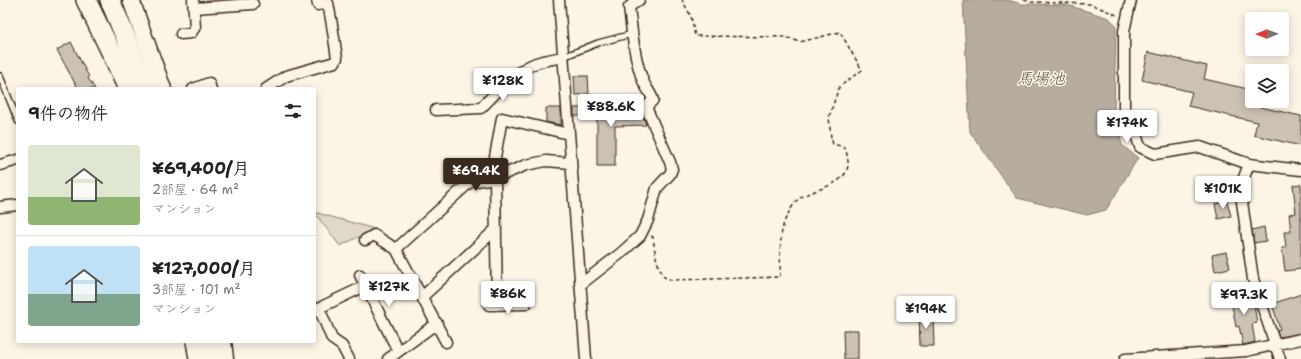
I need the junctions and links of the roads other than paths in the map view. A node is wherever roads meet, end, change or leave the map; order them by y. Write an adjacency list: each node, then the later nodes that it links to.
1 (110, 0): 18 (highway)
2 (120, 0): 19 (highway)
3 (131, 0): 20 (main road)
4 (317, 0): 23 (street)
5 (559, 0): 13 (street)
6 (639, 0): 12 (street)
7 (1131, 0): 30 (street)
8 (86, 1): 15 (main road); 16 (highway); 17 (highway)
9 (194, 4): 10 (street); 11 (street)
10 (253, 4)
11 (181, 34)
12 (632, 34): 13 (lane); 40 (street)
13 (563, 57): 24 (street); 26 (street)
14 (0, 76): 25 (lane)
15 (120, 87)
16 (127, 87)
17 (131, 87)
18 (145, 87)
19 (149, 87)
20 (162, 87)
21 (198, 87): 22 (street)
22 (210, 87)
23 (269, 87)
24 (436, 110)
25 (16, 116)
26 (569, 134): 27 (street); 29 (street)
27 (495, 157)
28 (16, 161): 31 (street)
29 (571, 163): 33 (street); 40 (street)
30 (1249, 164): 32 (street); 51 (street)
31 (0, 165)
32 (1301, 170)
33 (495, 178): 36 (street); 38 (street)
34 (16, 205): 35 (street)
35 (0, 207)
36 (496, 229): 42 (street); 43 (street)
37 (365, 240): 38 (street)
38 (396, 249): 42 (street)
39 (360, 275): 41 (street)
40 (580, 285): 59 (street)
41 (365, 286): 52 (street); 57 (street)
42 (422, 297): 44 (street)
43 (526, 304)
44 (437, 323): 46 (street); 52 (street)
45 (1301, 338): 51 (street)
46 (446, 342)
47 (188, 343): 53 (main road)
48 (196, 343): 54 (highway)
49 (210, 343): 55 (highway)
50 (223, 343): 56 (main road)
51 (1275, 345): 60 (street); 61 (street)
52 (398, 351): 58 (street)
53 (191, 359)
54 (199, 359)
55 (212, 359)
56 (225, 359)
57 (349, 359)
58 (388, 359)
59 (586, 359)
60 (1125, 359)
61 (1280, 359)

